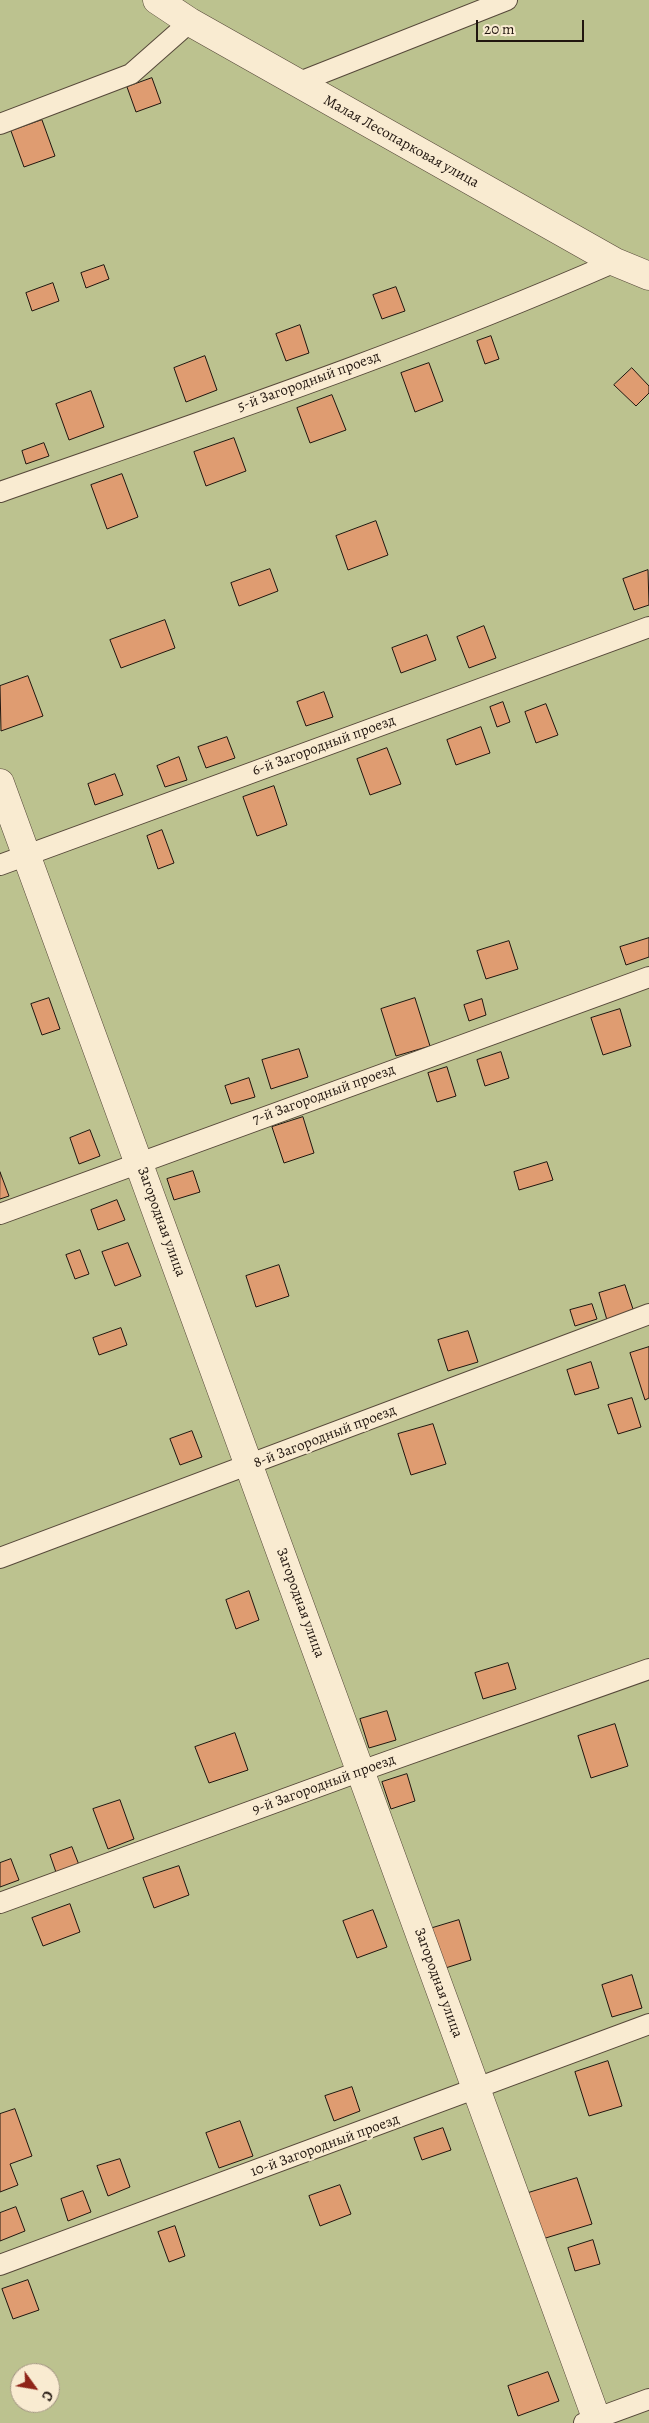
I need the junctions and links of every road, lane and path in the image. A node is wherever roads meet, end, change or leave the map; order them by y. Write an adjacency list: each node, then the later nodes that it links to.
1 (157, 0): 3 (street, Малая Лесопарковая улица)
2 (508, 0): 4 (lane)
3 (190, 22): 4 (street, Малая Лесопарковая улица); 5 (lane)
4 (297, 82): 6 (street, Малая Лесопарковая улица)
5 (0, 124)
6 (615, 262): 7 (street, Малая Лесопарковая улица); 8 (lane, 5-й Загородный проезд)
7 (649, 276)
8 (0, 492)
9 (649, 627): 11 (lane, 6-й Загородный проезд)
10 (0, 783): 11 (street, Загородная улица)
11 (27, 854): 12 (lane, 6-й Загородный проезд); 14 (street, Загородная улица)
12 (0, 864)
13 (649, 977): 14 (lane, 7-й Загородный проезд)
14 (140, 1162): 15 (lane, 7-й Загородный проезд); 17 (street, Загородная улица)
15 (0, 1214)
16 (649, 1314): 17 (lane, 8-й Загородный проезд)
17 (250, 1465): 18 (lane, 8-й Загородный проезд); 20 (street, Загородная улица)
18 (0, 1558)
19 (649, 1670): 20 (lane, 9-й Загородный проезд)
20 (361, 1771): 21 (lane, 9-й Загородный проезд); 23 (street, Загородная улица)
21 (0, 1903)
22 (649, 2024): 23 (lane, 10-й Загородный проезд)
23 (477, 2090): 24 (lane, 10-й Загородный проезд); 26 (street, Загородная улица)
24 (0, 2265)
25 (649, 2398): 26 (lane)
26 (593, 2422)

